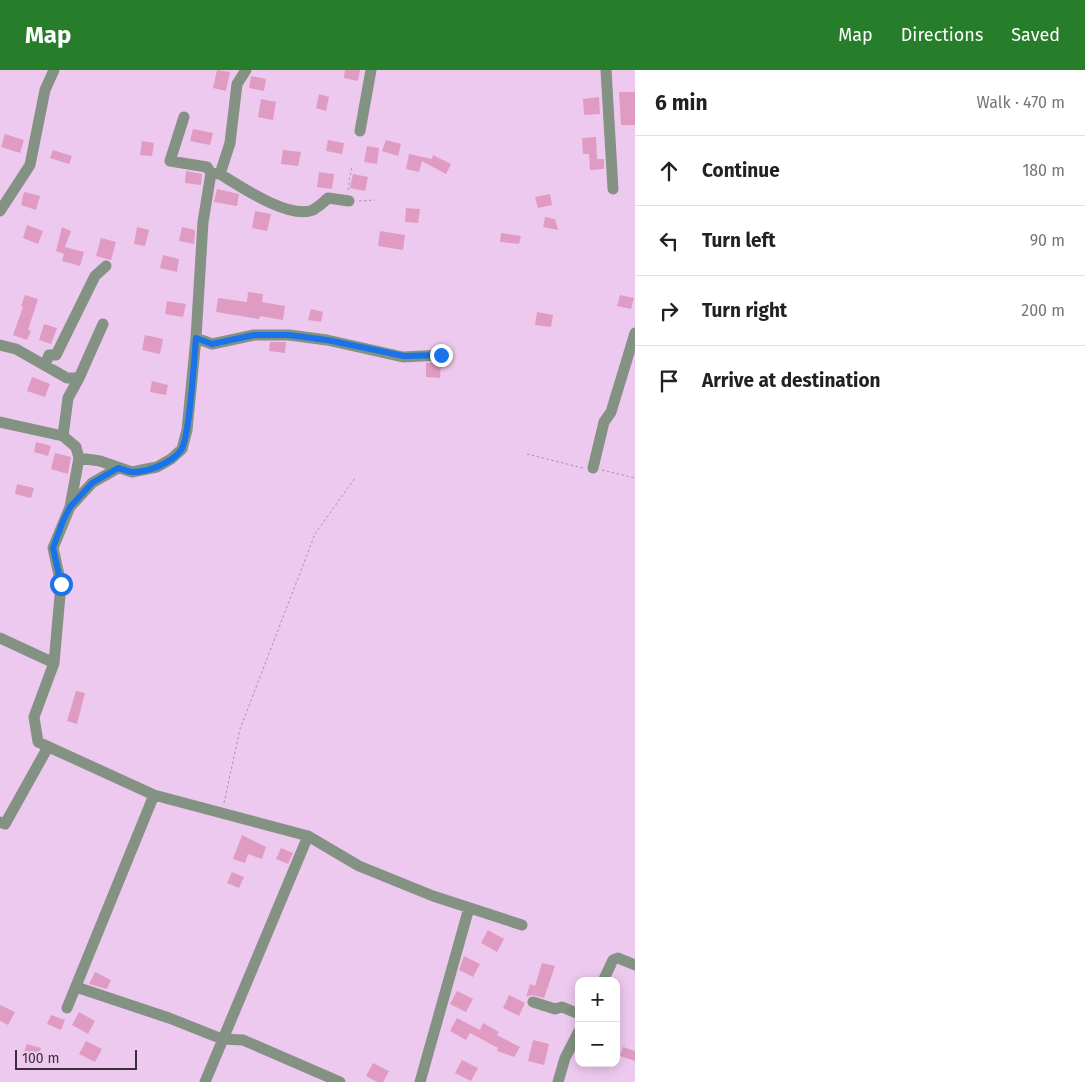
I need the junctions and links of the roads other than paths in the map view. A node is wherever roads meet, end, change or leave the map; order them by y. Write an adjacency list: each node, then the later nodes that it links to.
1 (54, 70): 10 (street)
2 (246, 70): 7 (street)
3 (371, 70): 6 (street)
4 (606, 70): 8 (street)
5 (184, 117): 7 (street)
6 (360, 131)
7 (215, 174): 9 (street); 14 (street)
8 (612, 189)
9 (347, 201)
10 (0, 211)
11 (106, 266): 17 (street)
12 (103, 324): 18 (street)
13 (635, 333): 23 (street)
14 (196, 338): 16 (street); 22 (street)
15 (0, 345): 17 (street)
16 (441, 355)
17 (44, 365): 18 (street)
18 (79, 378): 20 (street)
19 (0, 422): 20 (street)
20 (63, 436): 21 (street)
21 (79, 458): 22 (street); 24 (street)
22 (118, 468): 24 (street)
23 (593, 468)
24 (70, 507): 26 (street)
25 (0, 638): 26 (street)
26 (54, 663): 27 (street)
27 (48, 747): 28 (street); 29 (street)
28 (154, 795): 30 (street); 35 (street)
29 (0, 822)
30 (308, 836): 31 (street); 39 (street)
31 (469, 908): 32 (street); 43 (street)
32 (522, 925)
33 (635, 965): 34 (street)
34 (605, 977)
35 (76, 987): 37 (street); 39 (street)
36 (533, 1002): 38 (street)
37 (67, 1008)
38 (575, 1012)
39 (222, 1039): 41 (street); 42 (street)
40 (575, 1039): 44 (street)
41 (205, 1082)
42 (340, 1082)
43 (420, 1082)
44 (558, 1082)

